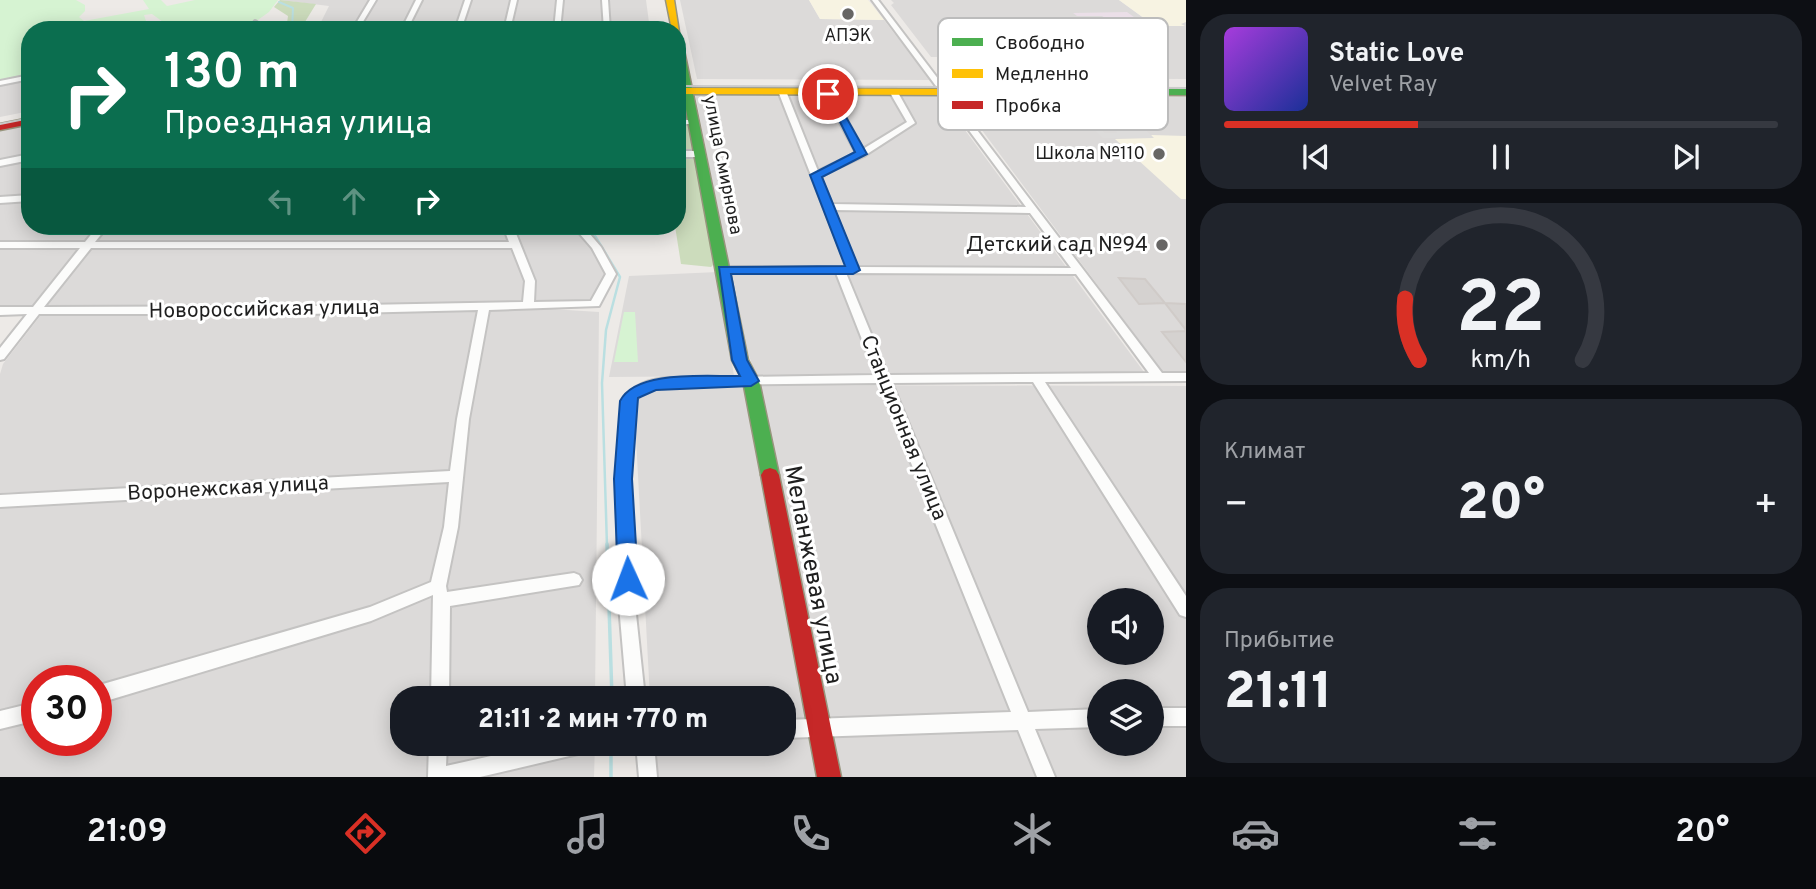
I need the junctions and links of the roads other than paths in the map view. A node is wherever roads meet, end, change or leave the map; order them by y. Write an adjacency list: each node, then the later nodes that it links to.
1 (373, 0): 9 (street)
2 (419, 0): 10 (street)
3 (468, 0): 11 (street)
4 (514, 0): 12 (street)
5 (560, 0): 13 (street)
6 (606, 0): 14 (street)
7 (670, 0): 15 (main road)
8 (875, 0): 17 (street)
9 (360, 21)
10 (408, 21)
11 (461, 21)
12 (509, 21)
13 (558, 21)
14 (607, 21)
15 (674, 21)
16 (21, 79): 18 (street)
17 (938, 82)
18 (0, 83)
19 (1168, 85): 20 (main road)
20 (1186, 85)
21 (686, 87): 23 (main road)
22 (686, 87): 25 (main road)
23 (938, 88)
24 (938, 88): 27 (main road)
25 (782, 91): 26 (main road); 41 (street, Станционная улица)
26 (827, 91): 27 (main road); 38 (street)
27 (893, 91): 38 (street)
28 (1168, 92): 29 (main road)
29 (1186, 92)
30 (21, 115): 31 (main road)
31 (0, 120)
32 (21, 123): 34 (main road)
33 (686, 124): 37 (main road, улица Смирнова)
34 (0, 127)
35 (974, 130): 45 (street)
36 (686, 154): 37 (street)
37 (700, 154): 52 (main road, улица Смирнова)
38 (861, 154): 41 (street)
39 (21, 159): 40 (street)
40 (0, 163)
41 (816, 175): 44 (street, Станционная улица)
42 (21, 199): 43 (street)
43 (0, 200)
44 (828, 207): 45 (street); 53 (street, Станционная улица)
45 (1032, 210): 54 (street)
46 (96, 235): 49 (street)
47 (511, 235): 51 (street)
48 (586, 235): 55 (street, Новороссийская улица)
49 (88, 244): 50 (street); 51 (street); 57 (street)
50 (0, 245)
51 (515, 245): 55 (street)
52 (723, 270): 53 (street); 64 (main road, улица Смирнова)
53 (847, 270): 54 (street); 63 (street, Станционная улица)
54 (1077, 271): 60 (street)
55 (528, 304): 56 (street, Новороссийская улица)
56 (484, 307): 57 (street, Новороссийская улица); 65 (street)
57 (34, 310): 58 (street, Новороссийская улица); 59 (street)
58 (0, 311)
59 (0, 356)
60 (1159, 377): 61 (street); 62 (street)
61 (1186, 377)
62 (1037, 379): 63 (street); 69 (street)
63 (882, 380): 64 (street); 77 (street, Станционная улица)
64 (751, 381): 71 (street); 79 (main road, Меланжевая улица)
65 (456, 476): 66 (street, Воронежская улица); 68 (street)
66 (0, 501)
67 (574, 580): 68 (street)
68 (440, 593): 70 (street); 72 (street)
69 (1186, 610)
70 (440, 686)
71 (635, 686)
72 (112, 690)
73 (21, 715): 78 (street)
74 (1164, 717): 75 (street)
75 (1186, 717)
76 (1087, 718): 77 (street)
77 (1023, 719): 79 (street); 87 (street, Станционная улица)
78 (0, 720)
79 (818, 727): 80 (street); 86 (main road, Меланжевая улица)
80 (796, 728)
81 (438, 756): 84 (street)
82 (530, 756): 84 (street)
83 (646, 756): 85 (street)
84 (439, 777)
85 (648, 777)
86 (829, 777)
87 (1046, 777)

